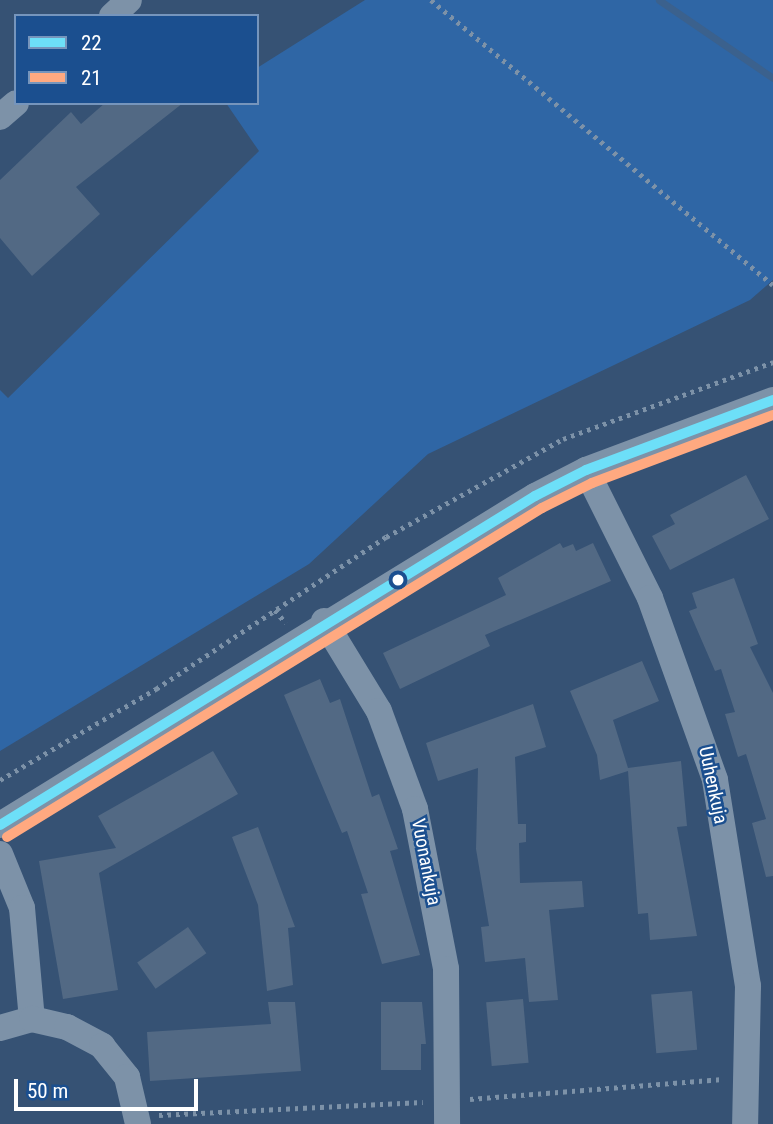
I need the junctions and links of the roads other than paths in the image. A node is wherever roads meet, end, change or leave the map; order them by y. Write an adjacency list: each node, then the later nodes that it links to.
1 (129, 0): 2 (street)
2 (114, 14)
3 (14, 105): 4 (street)
4 (0, 117)
5 (773, 400): 6 (street)
6 (586, 470): 7 (street); 14 (street, Uuhenkuja)
7 (324, 621): 8 (street); 13 (street, Vuonankuja)
8 (0, 825)
9 (0, 854): 10 (street)
10 (32, 1019): 11 (street); 12 (street)
11 (0, 1028)
12 (138, 1124)
13 (447, 1124)
14 (745, 1124)

